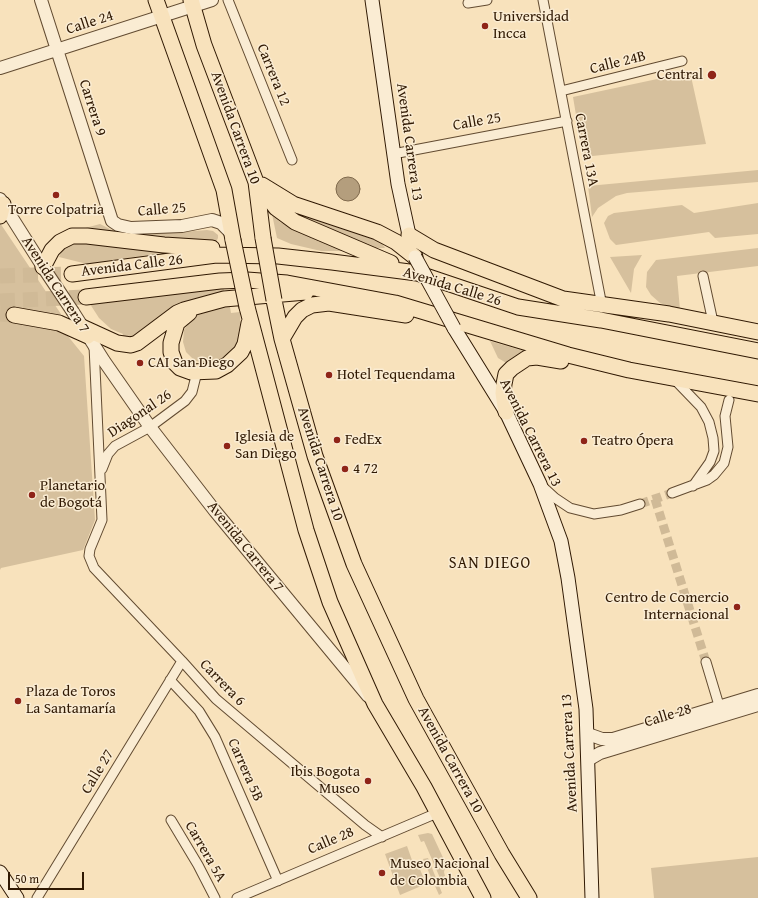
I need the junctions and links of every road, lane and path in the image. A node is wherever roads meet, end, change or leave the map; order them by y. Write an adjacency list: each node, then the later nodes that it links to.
1 (41, 0): 11 (street, Carrera 9)
2 (156, 0): 10 (main road, Avenida Carrera 10)
3 (212, 0): 8 (street, Calle 24)
4 (228, 0): 17 (street, Carrera 12)
5 (372, 0): 16 (main road, Avenida Carrera 13)
6 (486, 0): 9 (street)
7 (543, 0): 14 (street, Carrera 13A)
8 (191, 3): 10 (street, Calle 24); 18 (main road, Avenida Carrera 10)
9 (468, 3)
10 (161, 16): 11 (street, Calle 24); 22 (main road, Avenida Carrera 10)
11 (56, 50): 13 (street, Calle 24); 20 (street, Carrera 9)
12 (682, 61): 14 (street, Calle 24B)
13 (0, 68)
14 (561, 91): 15 (street, Carrera 13A)
15 (566, 121): 16 (street, Calle 25); 33 (street, Carrera 13A)
16 (393, 154): 21 (main road, Avenida Carrera 13)
17 (292, 160)
18 (256, 182): 24 (main road); 26 (main road); 40 (main road, Avenida Carrera 10, bridge)
19 (1, 206): 25 (street, Avenida Carrera 7)
20 (115, 224): 22 (street, Calle 25)
21 (408, 235): 24 (main road, Avenida Carrera 13); 33 (main road)
22 (232, 237): 32 (main road, Avenida Carrera 10, bridge)
23 (278, 256): 25 (main road); 26 (main road, Avenida Calle 26); 27 (main road, Avenida Calle 26)
24 (415, 257): 37 (main road, Avenida Carrera 13, bridge)
25 (44, 268): 39 (street, Avenida Carrera 7, bridge)
26 (416, 273): 33 (main road, Avenida Calle 26)
27 (72, 274)
28 (703, 276): 35 (street)
29 (326, 291): 30 (main road, Avenida Calle 26); 31 (main road); 37 (main road, Avenida Calle 26)
30 (86, 297)
31 (224, 299): 39 (main road); 43 (main road)
32 (248, 311): 43 (main road); 59 (main road, Avenida Carrera 10)
33 (601, 313): 36 (main road)
34 (14, 315): 39 (main road)
35 (713, 322): 36 (main road); 38 (main road)
36 (669, 324): 41 (main road)
37 (459, 326): 40 (main road); 42 (main road, Avenida Calle 26); 47 (main road, Avenida Carrera 13)
38 (758, 332)
39 (88, 336): 48 (street, Avenida Carrera 7); 49 (street, Diagonal 26)
40 (282, 339): 73 (main road, Avenida Carrera 10)
41 (754, 350)
42 (629, 370): 44 (main road, Avenida Calle 26); 47 (main road)
43 (197, 372): 48 (street, Diagonal 26)
44 (673, 378): 45 (main road, Avenida Calle 26); 51 (street)
45 (758, 394)
46 (729, 400): 51 (street)
47 (506, 412): 50 (main road, Avenida Carrera 13)
48 (150, 427): 49 (street, Diagonal 26); 59 (street, Avenida Carrera 7)
49 (101, 480): 54 (street, Diagonal 26)
50 (540, 484): 53 (street); 61 (main road, Avenida Carrera 13)
51 (694, 486): 52 (street)
52 (672, 493)
53 (640, 504)
54 (102, 520): 55 (street, Carrera 6)
55 (182, 661): 57 (street, Calle 27); 65 (street, Carrera 6)
56 (706, 662): 60 (street)
57 (170, 680): 67 (street, Carrera 5B); 69 (street, Calle 27)
58 (757, 700): 60 (street, Calle 28)
59 (375, 704): 63 (main road, Avenida Carrera 7)
60 (721, 711): 61 (street, Calle 28); 62 (street, Calle 28)
61 (588, 734): 62 (main road, Avenida Carrera 13)
62 (588, 760): 74 (main road, Avenida Carrera 13)
63 (437, 813): 65 (street, Calle 28); 72 (main road, Avenida Carrera 7)
64 (171, 820): 70 (street, Carrera 5A)
65 (382, 837): 67 (street, Calle 28)
66 (0, 872): 68 (main road)
67 (278, 881): 71 (street, Calle 28)
68 (17, 898)
69 (37, 898)
70 (215, 898)
71 (237, 898)
72 (483, 898)
73 (528, 898)
74 (592, 898)

